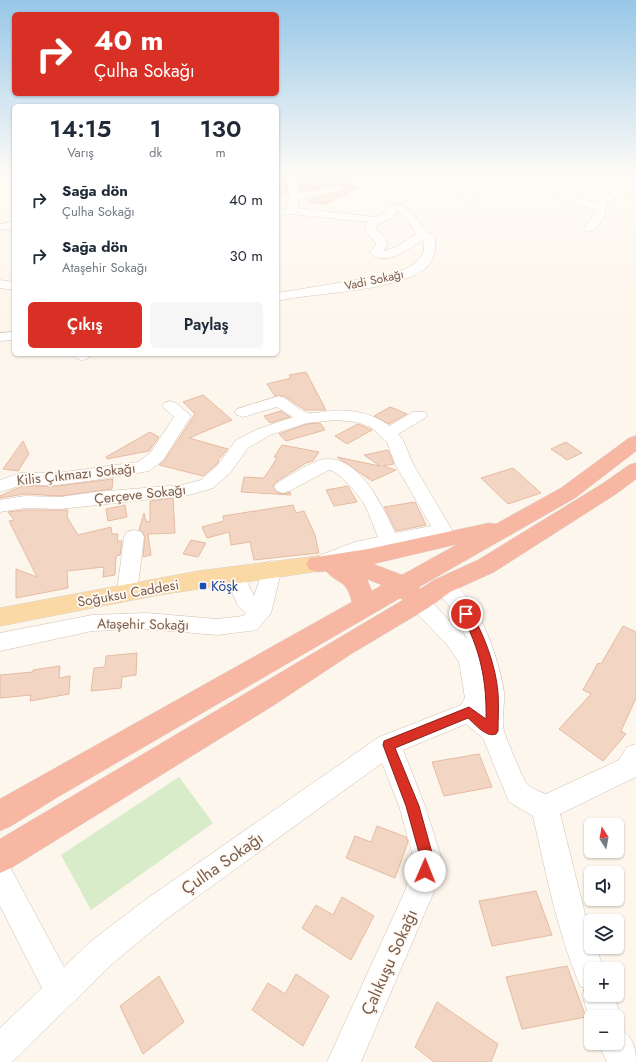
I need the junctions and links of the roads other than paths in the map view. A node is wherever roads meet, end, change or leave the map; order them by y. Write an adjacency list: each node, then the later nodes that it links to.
1 (373, 223): 7 (street, Vadi Sokağı)
2 (415, 223): 7 (street)
3 (594, 223): 6 (street)
4 (12, 225): 5 (street)
5 (0, 227)
6 (588, 229)
7 (423, 235): 12 (street, Vadi Sokağı)
8 (0, 284): 9 (street)
9 (12, 286)
10 (12, 291): 11 (street)
11 (0, 292)
12 (279, 297)
13 (12, 336): 14 (street)
14 (0, 337)
15 (170, 406): 22 (street, Kilis Çıkmazı Sokağı)
16 (243, 412): 18 (street)
17 (419, 415): 19 (street)
18 (305, 418): 19 (street, Çerçeve Sokağı); 24 (street, Çerçeve Sokağı)
19 (388, 433): 27 (street, Çerçeve Sokağı)
20 (636, 442): 25 (highway)
21 (636, 469): 34 (highway)
22 (0, 486)
23 (283, 487): 29 (street)
24 (0, 506)
25 (536, 511): 26 (highway); 27 (highway)
26 (514, 524): 30 (highway); 34 (highway)
27 (443, 530): 29 (street, Soğuksu Caddesi)
28 (134, 537): 35 (street)
29 (389, 541): 31 (street, Soğuksu Caddesi)
30 (368, 557): 31 (highway); 34 (highway)
31 (325, 564): 32 (main road, Soğuksu Caddesi); 36 (highway); 37 (highway)
32 (272, 568): 33 (main road, Soğuksu Caddesi); 38 (street)
33 (234, 574): 35 (main road, Soğuksu Caddesi); 38 (street)
34 (433, 580): 36 (highway); 42 (street)
35 (127, 592): 39 (main road, Soğuksu Caddesi)
36 (410, 594): 37 (highway); 41 (street); 47 (highway)
37 (365, 606): 46 (highway)
38 (260, 613): 40 (street, Ataşehir Sokağı)
39 (0, 617)
40 (0, 642)
41 (469, 712): 42 (street); 43 (street, Çulha Sokağı)
42 (492, 731): 45 (street)
43 (388, 745): 49 (street, Çulha Sokağı); 52 (street, Çalıkuşu Sokağı)
44 (636, 755): 45 (street)
45 (546, 808): 48 (street)
46 (0, 816)
47 (1, 876): 49 (street)
48 (587, 962)
49 (61, 992): 51 (street, Çulha Sokağı)
50 (618, 1050): 53 (street)
51 (0, 1051)
52 (344, 1062)
53 (626, 1062)

